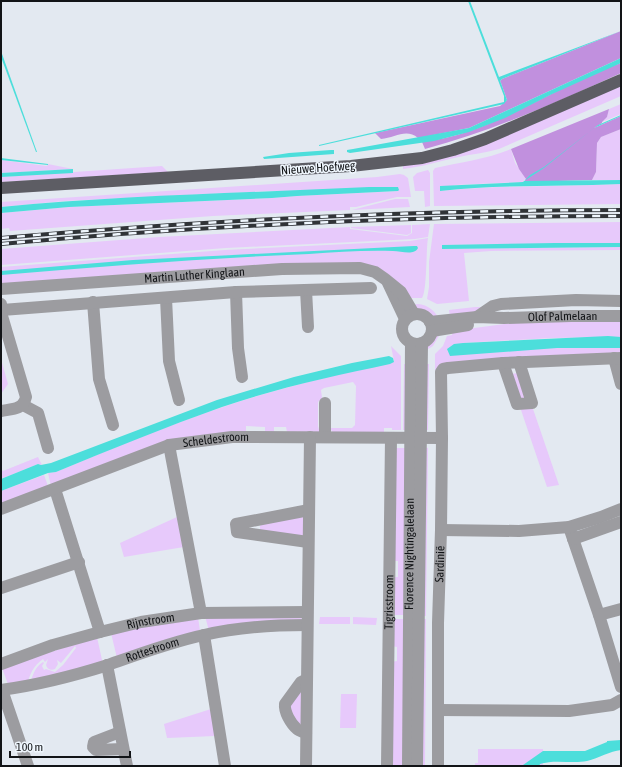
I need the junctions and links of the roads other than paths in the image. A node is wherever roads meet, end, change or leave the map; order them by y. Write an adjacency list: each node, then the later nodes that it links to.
1 (621, 80): 2 (main road, Nieuwe Hoefweg)
2 (1, 188)
3 (371, 288): 5 (street)
4 (1, 289): 11 (street, Martin Luther Kinglaan)
5 (306, 290): 6 (street); 15 (street)
6 (236, 292): 7 (street); 21 (street)
7 (166, 298): 9 (street); 23 (street)
8 (621, 301): 13 (street)
9 (93, 302): 10 (street); 27 (street)
10 (1, 306): 25 (street)
11 (409, 316): 16 (street); 17 (street)
12 (621, 316): 14 (street, Olof Palmelaan)
13 (477, 317): 14 (street, Olof Palmelaan); 16 (street, Olof Palmelaan)
14 (504, 318): 16 (street, Olof Palmelaan)
15 (308, 327)
16 (431, 327): 17 (street)
17 (416, 343): 30 (street, Florence Nightingalelaan)
18 (618, 358): 19 (street); 22 (street)
19 (519, 362): 20 (street); 20 (street)
20 (503, 363): 32 (street, Sardinië)
21 (242, 377)
22 (621, 384)
23 (179, 400)
24 (325, 403): 29 (street)
25 (23, 405): 26 (street); 34 (street)
26 (1, 410)
27 (113, 425)
28 (310, 437): 29 (street, Scheldestroom); 33 (street, Scheldestroom); 38 (street)
29 (325, 437): 31 (street, Scheldestroom)
30 (416, 437): 31 (street, Scheldestroom); 32 (street, Scheldestroom); 69 (street, Florence Nightingalelaan); 70 (street, Florence Nightingalelaan)
31 (390, 438): 68 (street, Tigrisstroom)
32 (442, 438): 41 (street, Sardinië)
33 (169, 445): 35 (street, Scheldestroom); 49 (street)
34 (48, 448)
35 (55, 488): 36 (street, Scheldestroom); 45 (street)
36 (1, 509)
37 (621, 509): 42 (street)
38 (309, 510): 39 (street); 44 (street)
39 (257, 520): 43 (street); 43 (street)
40 (621, 522): 42 (street)
41 (441, 530): 42 (street); 60 (street, Sardinië)
42 (571, 533): 50 (street)
43 (256, 535): 44 (street)
44 (308, 542): 48 (street)
45 (79, 562): 46 (street); 52 (street)
46 (1, 588)
47 (621, 609): 50 (street)
48 (307, 612): 49 (street, Rijnstroom); 51 (street)
49 (201, 613): 52 (street, Rijnstroom)
50 (599, 614): 57 (street)
51 (307, 625): 53 (street, Rottestroom); 56 (street)
52 (100, 632): 54 (street, Rijnstroom)
53 (204, 635): 55 (street, Rottestroom); 66 (street)
54 (1, 664)
55 (107, 665): 58 (street, Rottestroom); 61 (street)
56 (307, 681): 62 (street); 62 (street)
57 (621, 687)
58 (1, 690): 64 (street)
59 (621, 700): 60 (street)
60 (438, 710): 71 (street, Sardinië)
61 (120, 732): 63 (street); 63 (street)
62 (306, 733): 67 (street)
63 (124, 750): 65 (street)
64 (28, 766)
65 (127, 766)
66 (225, 766)
67 (306, 766)
68 (387, 766)
69 (408, 766)
70 (417, 766)
71 (438, 766)

